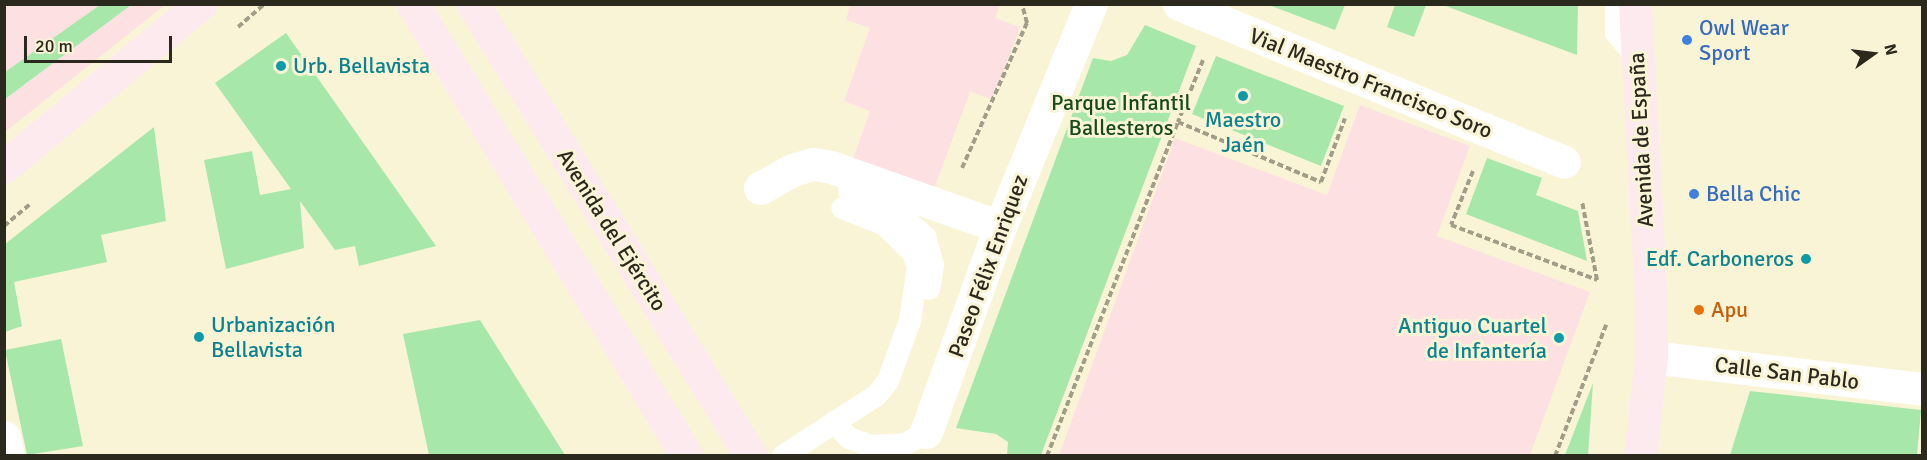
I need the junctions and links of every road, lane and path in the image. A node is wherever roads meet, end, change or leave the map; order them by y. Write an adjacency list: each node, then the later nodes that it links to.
1 (200, 4): 15 (main road)
2 (413, 4): 27 (main road)
3 (473, 4): 28 (main road, Avenida del Ejército)
4 (1022, 4): 18 (path)
5 (1091, 4): 19 (street, Paseo Félix Enriquez)
6 (1179, 4): 9 (street, Vial Maestro Francisco Soro)
7 (1616, 4): 10 (lane)
8 (1635, 4): 10 (main road, Avenida de España)
9 (1219, 21): 12 (path); 13 (street, Vial Maestro Francisco Soro)
10 (1636, 57): 21 (main road, Avenida de España)
11 (1347, 115): 12 (path)
12 (1178, 122): 30 (path)
13 (1488, 131): 14 (street, Vial Maestro Francisco Soro); 14 (path)
14 (1559, 160)
15 (4, 167)
16 (760, 188): 18 (street)
17 (845, 199): 23 (lane)
18 (947, 208): 19 (street)
19 (1000, 227): 24 (street, Paseo Félix Enriquez)
20 (1611, 316): 31 (path)
21 (1651, 357): 22 (street, Calle San Pablo); 32 (main road, Avenida de España)
22 (1923, 389)
23 (834, 422): 24 (lane, Paseo Félix Enriquez); 29 (lane)
24 (926, 432)
25 (4, 438): 26 (street)
26 (8, 456)
27 (687, 456)
28 (751, 456)
29 (783, 456)
30 (1047, 456)
31 (1555, 456)
32 (1640, 456)

